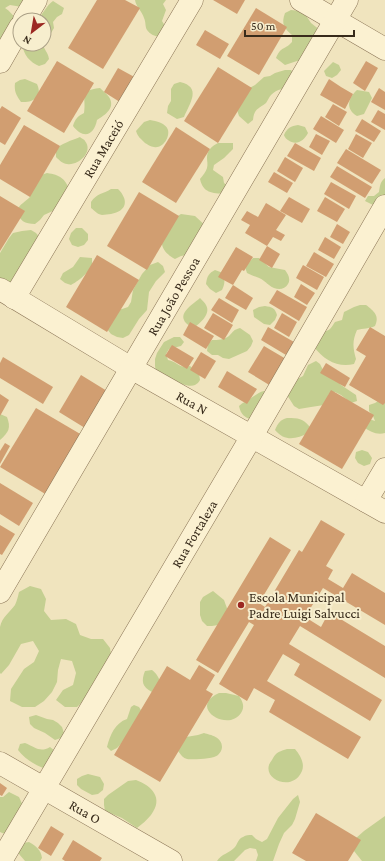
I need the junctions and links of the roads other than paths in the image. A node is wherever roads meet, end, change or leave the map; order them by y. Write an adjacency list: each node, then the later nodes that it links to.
1 (36, 0): 5 (street)
2 (192, 0): 11 (street, Rua Maceió)
3 (301, 0): 6 (street)
4 (347, 0): 6 (street, Rua João Pessoa)
5 (29, 12)
6 (336, 20): 8 (street); 12 (street, Rua João Pessoa)
7 (12, 41): 9 (street)
8 (385, 49)
9 (0, 62)
10 (385, 206): 13 (street, Rua Fortaleza)
11 (7, 293): 12 (street, Rua N)
12 (131, 368): 13 (street, Rua N); 17 (street, Rua João Pessoa)
13 (252, 436): 15 (street, Rua N); 19 (street, Rua Fortaleza)
14 (385, 469): 15 (street)
15 (366, 501): 16 (street, Rua N)
16 (385, 512)
17 (0, 592)
18 (0, 763): 19 (street, Rua O)
19 (44, 788): 20 (street, Rua O); 21 (street, Rua Fortaleza)
20 (162, 859)
21 (1, 861)

